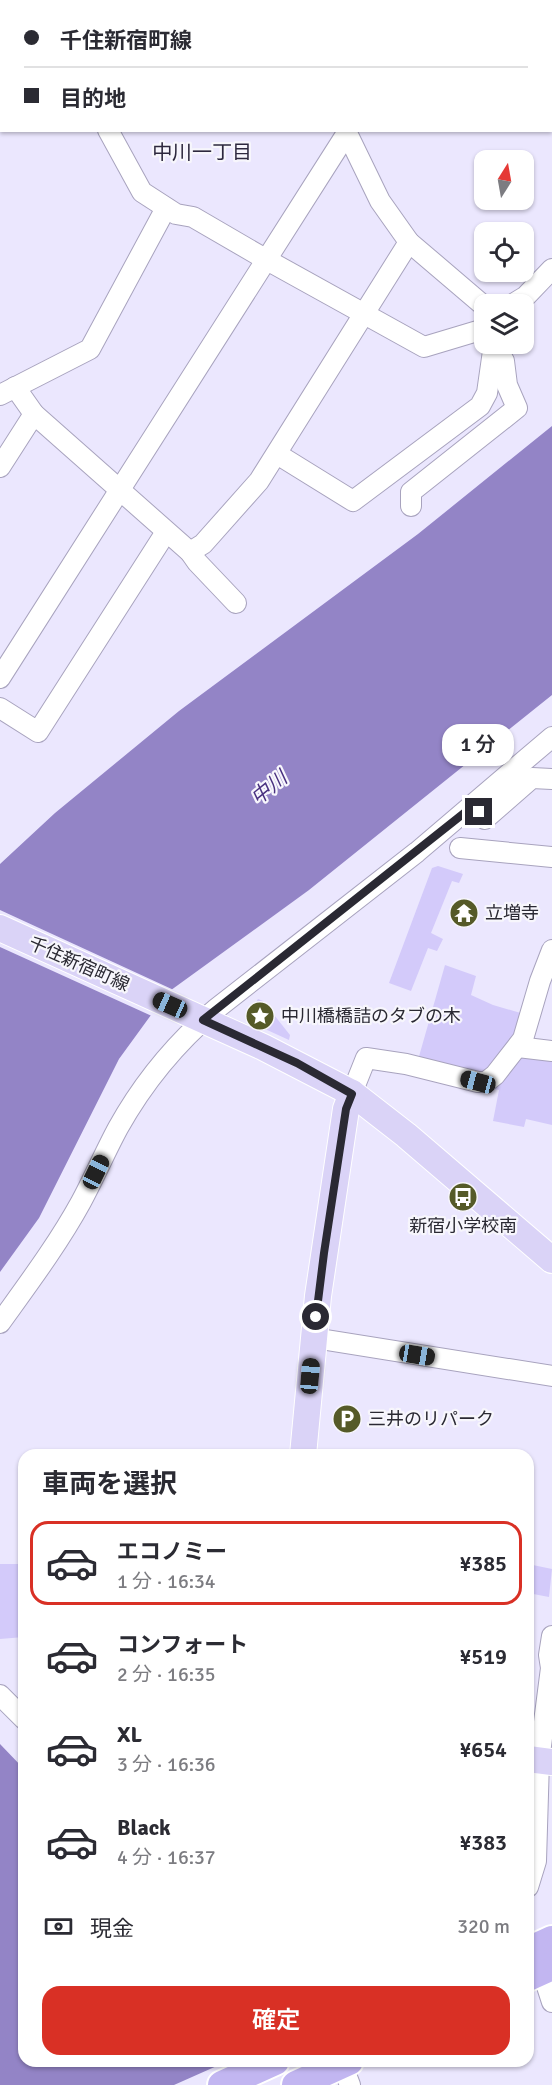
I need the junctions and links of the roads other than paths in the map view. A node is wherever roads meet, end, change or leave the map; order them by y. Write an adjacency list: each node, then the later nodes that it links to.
1 (109, 132): 4 (street)
2 (347, 132): 6 (street)
3 (348, 132): 5 (street)
4 (166, 208): 6 (street); 14 (street)
5 (409, 242): 9 (street); 10 (street)
6 (267, 260): 10 (street); 18 (street)
7 (552, 269): 8 (street)
8 (528, 294)
9 (474, 297)
10 (364, 313): 11 (street); 16 (street)
11 (474, 341)
12 (490, 354): 16 (street)
13 (499, 354): 19 (street)
14 (8, 391): 15 (street)
15 (34, 414): 17 (street); 18 (street)
16 (277, 454): 21 (street)
17 (0, 467)
18 (118, 490): 20 (street); 23 (street)
19 (411, 506)
20 (166, 532): 21 (street); 24 (street)
21 (190, 552): 22 (street)
22 (236, 603)
23 (0, 678)
24 (0, 708)
25 (552, 737): 27 (street)
26 (552, 779): 27 (street)
27 (473, 806): 32 (street)
28 (460, 848): 29 (street)
29 (552, 857)
30 (0, 928): 32 (main road, 千住新宿町線)
31 (551, 953): 33 (street)
32 (197, 1017): 35 (main road, 千住新宿町線); 37 (street)
33 (518, 1047): 34 (street); 35 (street)
34 (552, 1051)
35 (352, 1094): 36 (main road, 千住新宿町線); 38 (main road)
36 (552, 1260)
37 (0, 1323)
38 (314, 1338): 39 (street); 40 (main road)
39 (552, 1376)
40 (304, 1449)
41 (552, 1636): 44 (street)
42 (0, 1695): 43 (street)
43 (18, 1713)
44 (540, 1761): 45 (street)
45 (534, 1868)
46 (538, 1956): 47 (street)
47 (552, 2002)
48 (262, 2067): 49 (highway)
49 (222, 2085)

